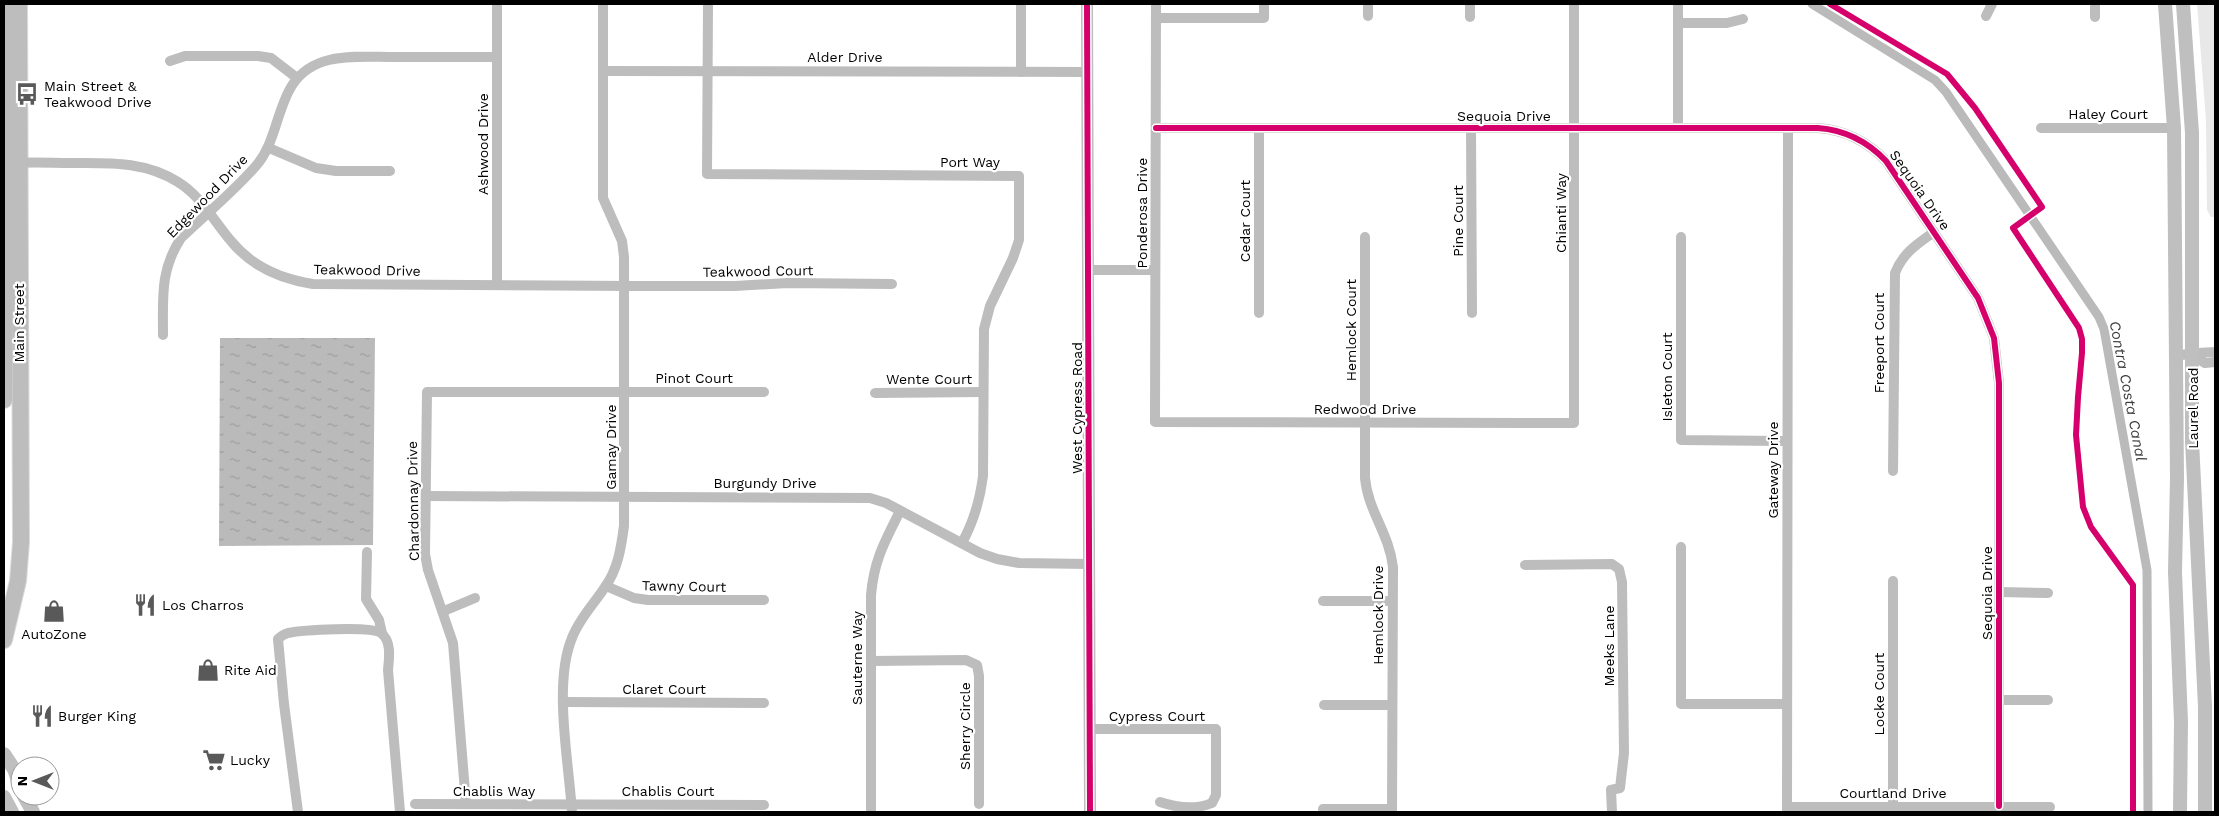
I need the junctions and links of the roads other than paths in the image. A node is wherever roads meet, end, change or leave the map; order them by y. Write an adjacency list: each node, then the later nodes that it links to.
1 (4, 4): 41 (main road, Main Street)
2 (19, 4): 41 (main road, Main Street)
3 (497, 4): 25 (street, Ashwood Drive)
4 (603, 4): 27 (street, Gamay Drive)
5 (708, 4): 28 (street)
6 (1021, 4): 29 (street)
7 (1087, 4): 30 (street, West Cypress Road)
8 (1156, 4): 22 (street, Ponderosa Drive)
9 (1264, 4): 22 (street)
10 (1368, 4): 18 (street)
11 (1470, 4): 20 (street)
12 (1574, 4): 35 (street, Chianti Way)
13 (1678, 4): 24 (street)
14 (1992, 4): 19 (street)
15 (2096, 4): 21 (street)
16 (2165, 4): 39 (main road, Laurel Road)
17 (2183, 4): 57 (main road, Laurel Road)
18 (1368, 16)
19 (1986, 16)
20 (1470, 17)
21 (2095, 17)
22 (1156, 18): 32 (street, Ponderosa Drive)
23 (1743, 19): 24 (street)
24 (1678, 23): 36 (street)
25 (497, 57): 31 (street, Edgewood Drive); 49 (street, Ashwood Drive)
26 (170, 61): 31 (street)
27 (603, 71): 28 (street, Alder Drive); 51 (street, Gamay Drive)
28 (708, 71): 29 (street, Alder Drive); 61 (street, Port Way)
29 (1021, 72): 30 (street, Alder Drive)
30 (1088, 72): 47 (street, West Cypress Road)
31 (297, 78): 40 (street, Edgewood Drive)
32 (1156, 128): 33 (street, Sequoia Drive); 48 (street, Ponderosa Drive)
33 (1259, 128): 34 (street, Sequoia Drive); 52 (street, Cedar Court)
34 (1471, 128): 35 (street, Sequoia Drive); 53 (street, Pine Court)
35 (1574, 128): 36 (street, Sequoia Drive); 66 (street, Chianti Way)
36 (1678, 128): 37 (street, Sequoia Drive)
37 (1788, 128): 44 (street, Sequoia Drive); 67 (street, Gateway Drive)
38 (2041, 128): 39 (street, Haley Court)
39 (2174, 128): 56 (main road, Laurel Road)
40 (269, 148): 42 (street); 43 (street, Edgewood Drive)
41 (9, 164): 43 (street, Teakwood Drive); 63 (main road, Main Street); 87 (main road, Main Street)
42 (390, 171)
43 (209, 211): 49 (street, Teakwood Drive); 54 (street, Edgewood Drive)
44 (1934, 232): 68 (street, Freeport Court); 79 (street, Sequoia Drive)
45 (1365, 236): 65 (street, Hemlock Court)
46 (1681, 237): 67 (street, Isleton Court)
47 (1089, 270): 48 (street); 75 (street, West Cypress Road)
48 (1155, 270): 64 (street, Ponderosa Drive)
49 (497, 284): 51 (street, Teakwood Drive)
50 (892, 284): 51 (street, Teakwood Court)
51 (625, 286): 59 (street, Gamay Drive)
52 (1258, 313)
53 (1472, 314)
54 (163, 335)
55 (2215, 352): 57 (street)
56 (2176, 355): 57 (street); 116 (main road, Laurel Road)
57 (2193, 355): 58 (street); 117 (main road, Laurel Road)
58 (2215, 362)
59 (625, 392): 60 (street, Pinot Court); 69 (street, Chardonnay Drive); 70 (street, Gamay Drive)
60 (764, 392)
61 (983, 392): 62 (street, Wente Court); 72 (street, Port Way)
62 (875, 393)
63 (4, 400)
64 (1155, 422): 65 (street, Redwood Drive)
65 (1365, 423): 66 (street, Redwood Drive); 84 (street, Hemlock Drive)
66 (1574, 423)
67 (1787, 441): 93 (street, Gateway Drive)
68 (1893, 471)
69 (426, 496): 70 (street, Burgundy Drive); 85 (street, Chardonnay Drive)
70 (625, 497): 71 (street, Burgundy Drive); 78 (street, Gamay Drive)
71 (900, 511): 72 (street, Burgundy Drive); 88 (street, Sauterne Way)
72 (962, 543): 75 (street, Burgundy Drive)
73 (1681, 547): 93 (street)
74 (367, 552): 86 (street)
75 (1090, 564): 96 (street, West Cypress Road)
76 (1525, 565): 115 (street, Meeks Lane)
77 (1893, 581): 104 (street, Locke Court)
78 (606, 586): 82 (street, Tawny Court); 91 (street, Gamay Drive)
79 (1999, 592): 80 (street); 89 (street, Sequoia Drive)
80 (2048, 593)
81 (475, 598): 85 (street)
82 (764, 600)
83 (1323, 601): 84 (street)
84 (1392, 601): 95 (street, Hemlock Drive)
85 (444, 610): 100 (street, Chardonnay Drive)
86 (382, 634): 111 (street); 112 (street)
87 (4, 640)
88 (871, 661): 101 (street, Sherry Circle); 113 (street, Sauterne Way)
89 (1999, 700): 90 (street); 103 (street, Sequoia Drive)
90 (2048, 700)
91 (564, 702): 92 (street, Claret Court); 106 (street, Gamay Drive)
92 (764, 703)
93 (1787, 704): 108 (street, Gateway Drive)
94 (1324, 705): 95 (street)
95 (1392, 705): 109 (street, Hemlock Drive)
96 (1090, 729): 98 (street, Cypress Court); 114 (street, West Cypress Road)
97 (4, 797): 110 (main road)
98 (1160, 802)
99 (415, 804): 100 (street, Chablis Way)
100 (466, 804): 106 (street, Chablis Way)
101 (979, 804)
102 (764, 806): 106 (street, Chablis Court)
103 (1999, 806): 104 (street, Courtland Drive); 105 (street, Courtland Drive)
104 (1893, 807): 108 (street, Courtland Drive)
105 (2050, 807)
106 (572, 808)
107 (1323, 809): 109 (street)
108 (1787, 810)
109 (1392, 811)
110 (12, 812)
111 (298, 812)
112 (400, 812)
113 (871, 812)
114 (1090, 812)
115 (1612, 812)
116 (2180, 812)
117 (2205, 812)

